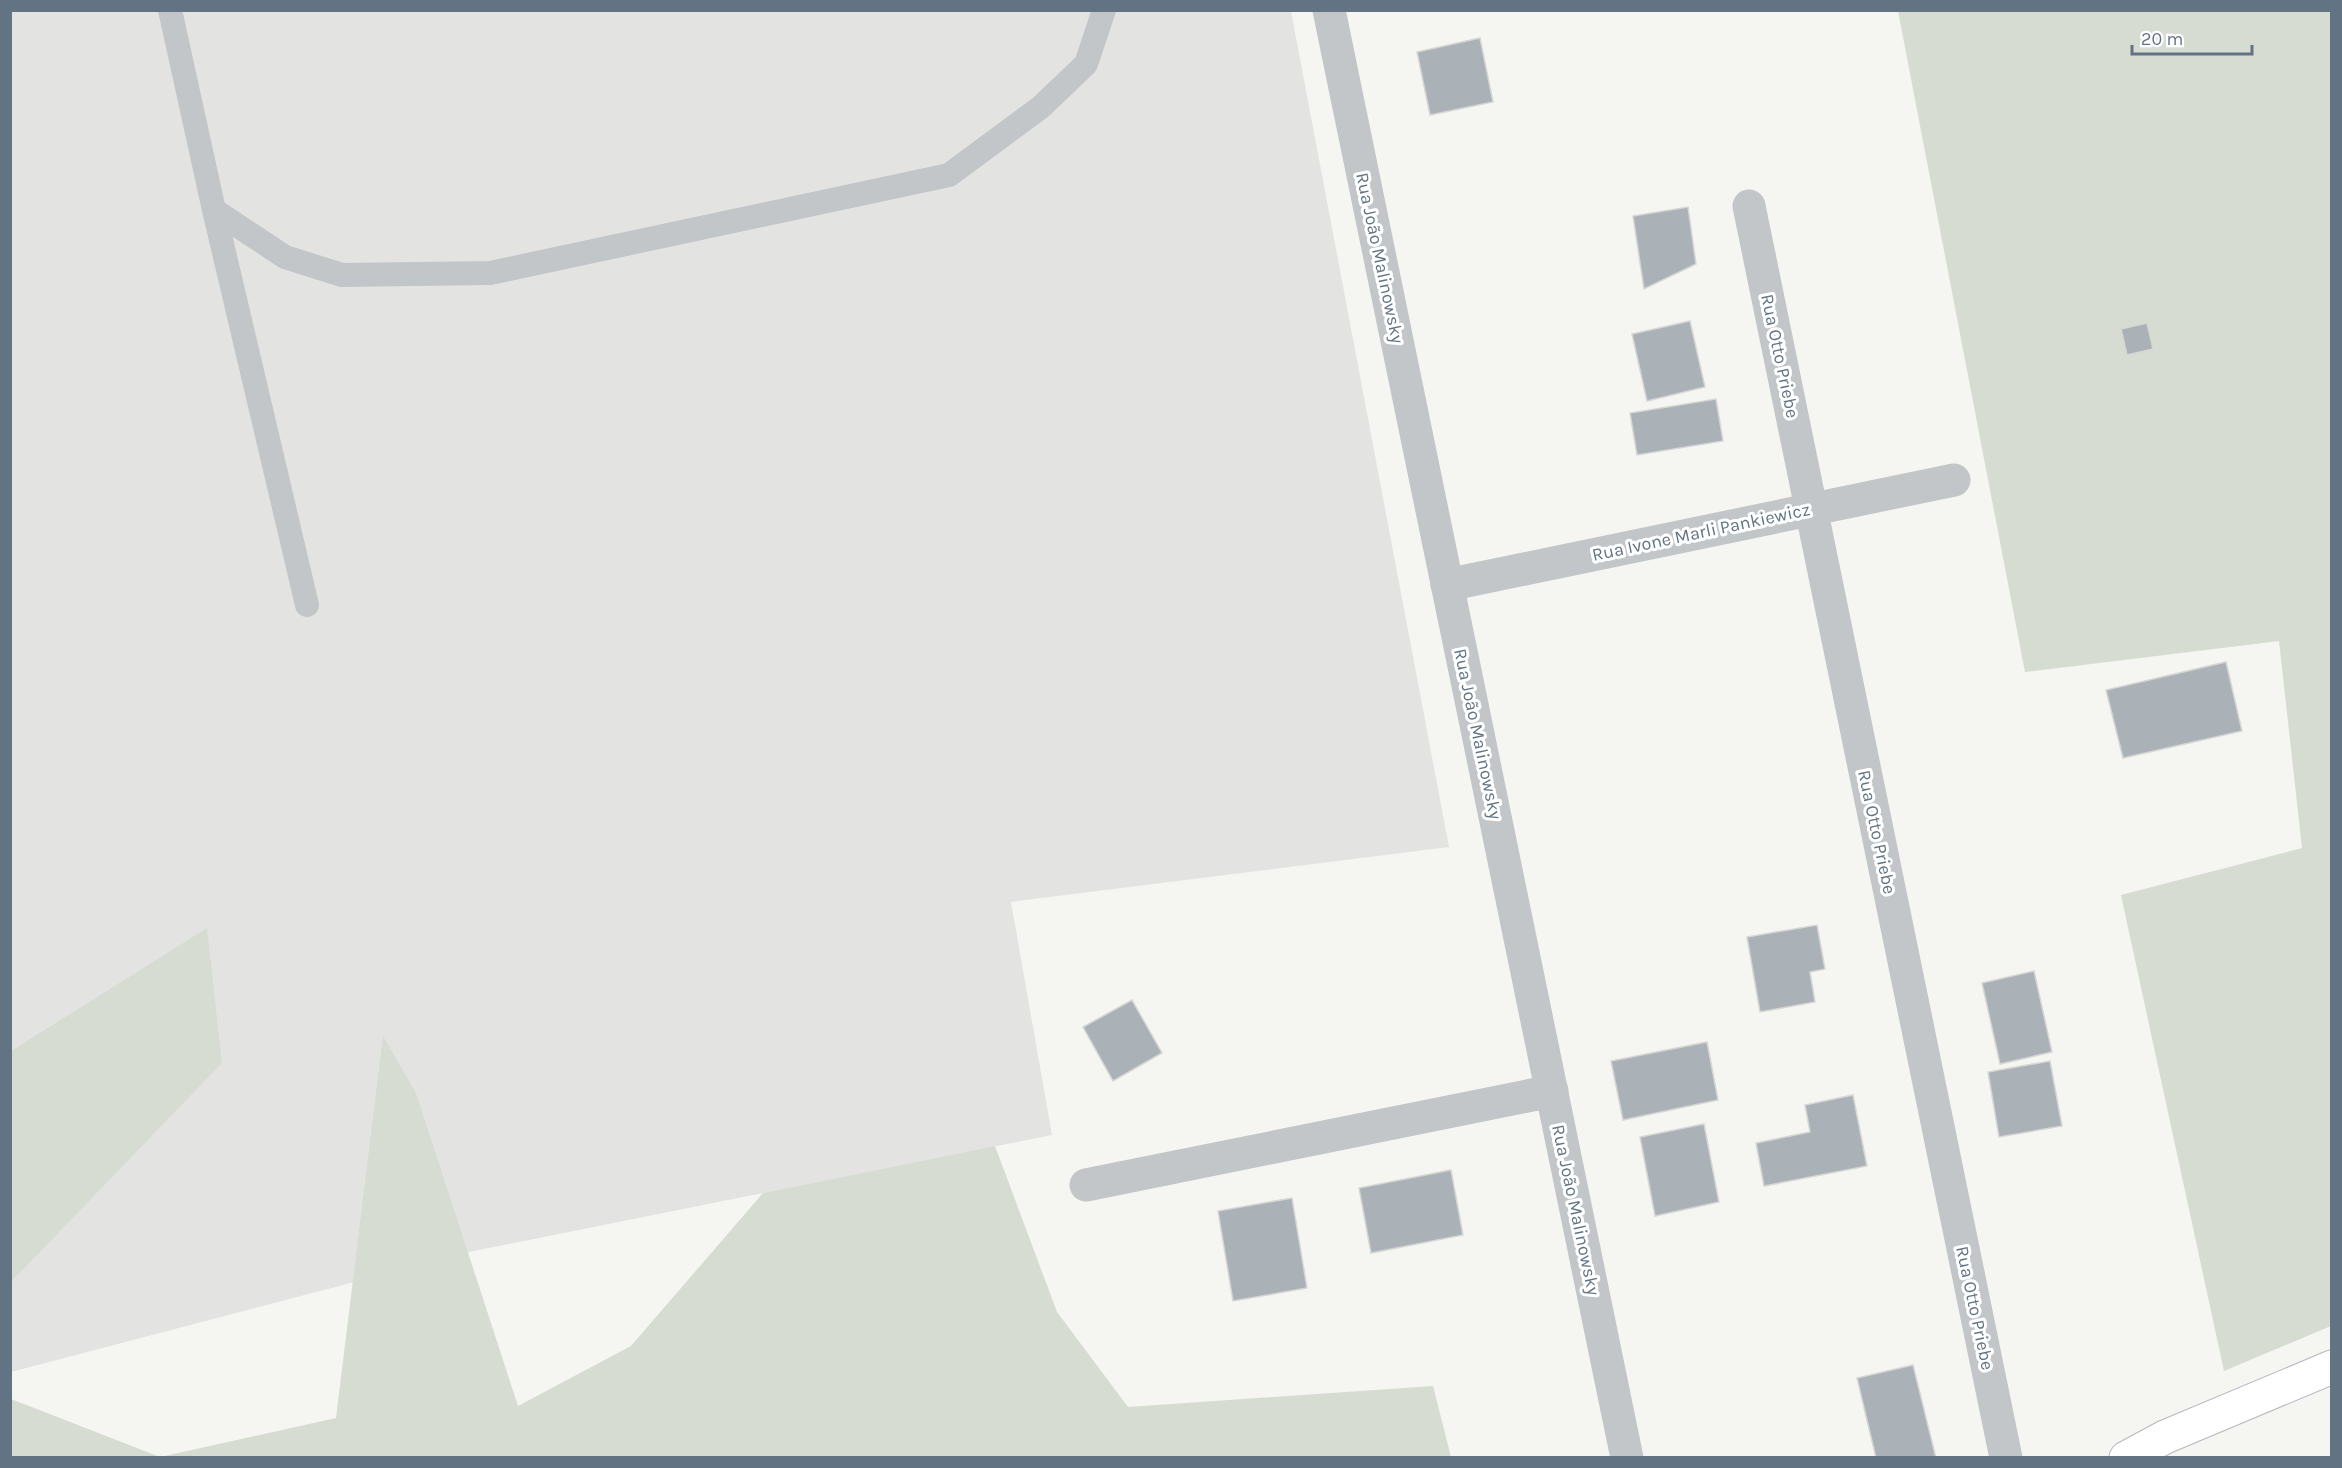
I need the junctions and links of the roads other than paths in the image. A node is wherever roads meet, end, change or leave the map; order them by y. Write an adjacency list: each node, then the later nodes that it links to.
1 (170, 10): 5 (lane)
2 (1104, 10): 5 (lane)
3 (1329, 10): 8 (street, Rua João Malinowsky)
4 (1749, 206): 7 (street, Rua Otto Priebe)
5 (214, 210): 9 (lane)
6 (1954, 480): 7 (street, Rua Ivone Marli Pankiewicz)
7 (1811, 509): 8 (street, Rua Ivone Marli Pankiewicz); 14 (street, Rua Otto Priebe)
8 (1447, 585): 10 (street, Rua João Malinowsky)
9 (307, 605)
10 (1552, 1091): 11 (street); 13 (street, Rua João Malinowsky)
11 (1086, 1185)
12 (2331, 1367): 15 (main road)
13 (1627, 1458)
14 (2006, 1458)
15 (2126, 1458)

